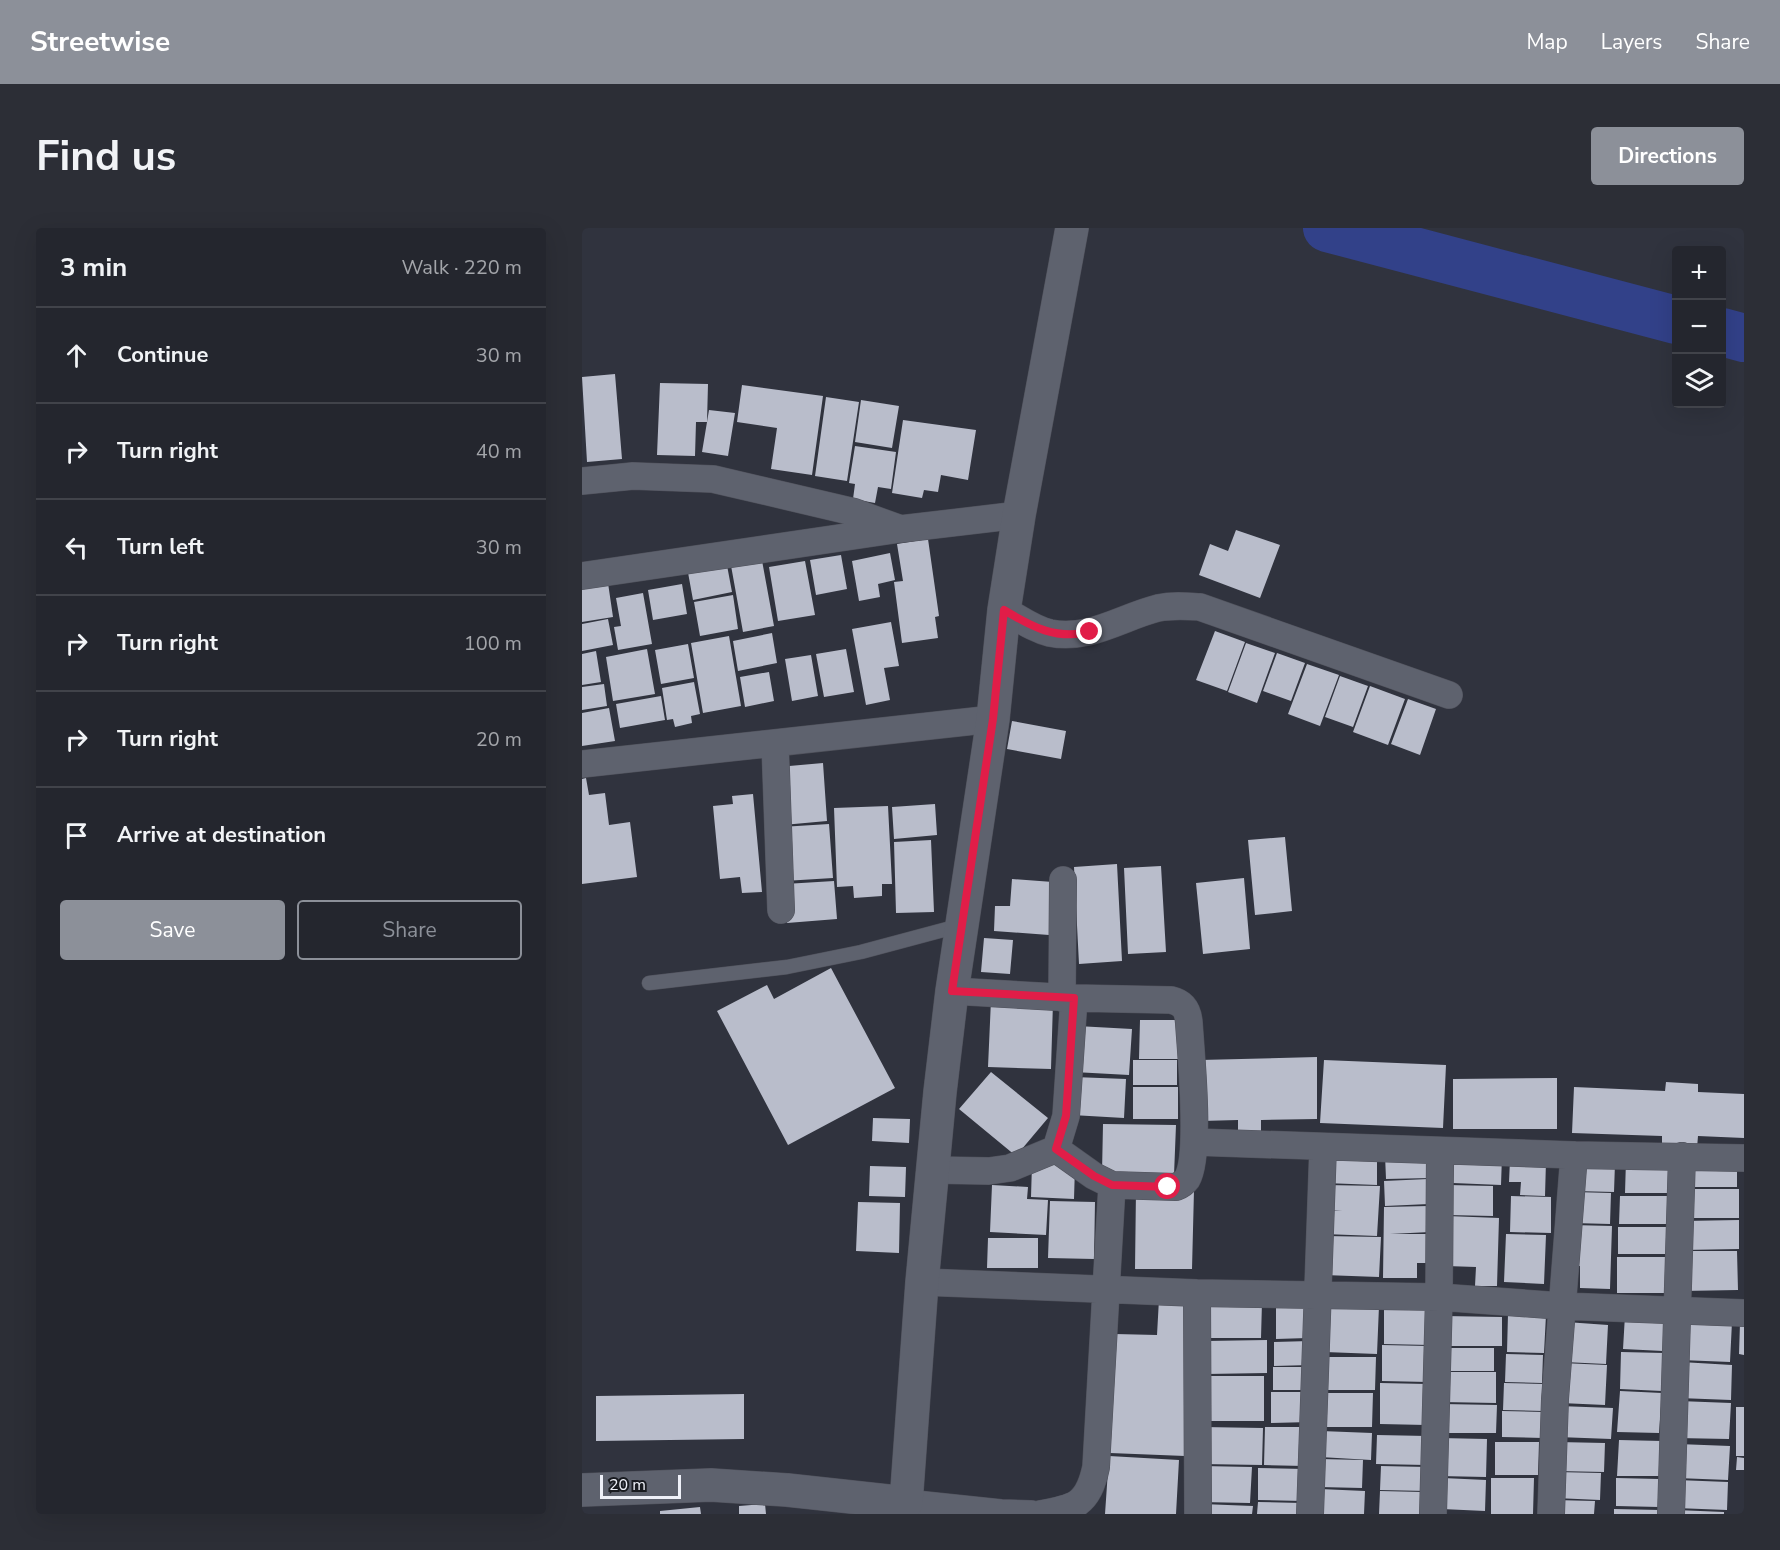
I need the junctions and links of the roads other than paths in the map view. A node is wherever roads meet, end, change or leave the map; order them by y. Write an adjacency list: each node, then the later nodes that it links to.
1 (1071, 235): 3 (street)
2 (582, 481): 4 (street)
3 (1018, 515): 4 (street); 6 (street)
4 (900, 529): 5 (street)
5 (582, 576)
6 (1004, 610): 7 (street); 8 (street)
7 (1449, 695)
8 (993, 719): 9 (street); 13 (street)
9 (775, 743): 10 (street); 12 (street)
10 (582, 764)
11 (1063, 880): 16 (street)
12 (781, 910)
13 (962, 924): 14 (lane); 15 (street)
14 (649, 983)
15 (952, 991): 16 (street); 24 (street)
16 (1068, 998): 17 (street); 19 (street)
17 (1194, 1142): 18 (street); 25 (street)
18 (1323, 1147): 20 (street); 29 (street)
19 (1056, 1149): 24 (street); 25 (street)
20 (1440, 1151): 21 (street); 30 (street)
21 (1574, 1155): 22 (street); 31 (street)
22 (1682, 1156): 23 (street); 32 (street)
23 (1744, 1158)
24 (933, 1170): 26 (street)
25 (1112, 1185): 27 (street)
26 (922, 1282): 27 (street); 35 (street)
27 (1105, 1289): 28 (street); 37 (street)
28 (1197, 1293): 29 (street); 38 (street)
29 (1318, 1295): 30 (street); 39 (street)
30 (1439, 1298): 31 (street); 40 (street)
31 (1562, 1306): 32 (street); 41 (street)
32 (1677, 1311): 33 (street); 42 (street)
33 (1744, 1313)
34 (582, 1490): 35 (street)
35 (905, 1508): 36 (street)
36 (1031, 1514)
37 (1040, 1514)
38 (1198, 1514)
39 (1310, 1514)
40 (1433, 1514)
41 (1551, 1514)
42 (1671, 1514)

